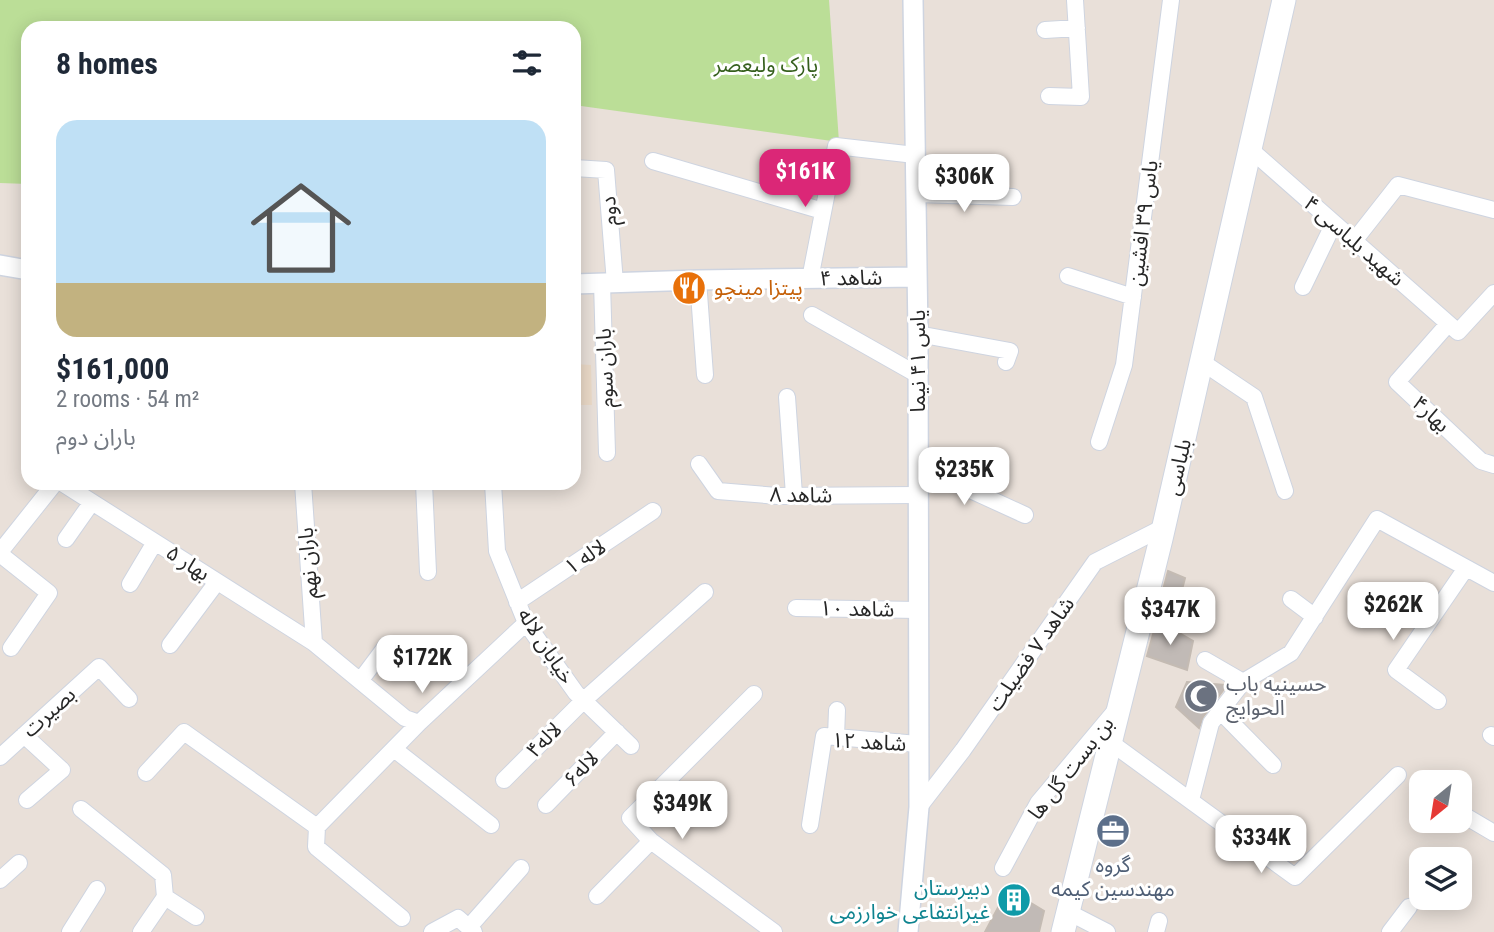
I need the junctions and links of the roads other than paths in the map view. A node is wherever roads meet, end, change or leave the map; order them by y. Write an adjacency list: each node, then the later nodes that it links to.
1 (913, 0): 9 (street, یاس ۴۱ نیما)
2 (1075, 0): 5 (street)
3 (1171, 0): 28 (street, یاس ۳۹ افشین)
4 (1284, 0): 8 (main road, بلباسی)
5 (1077, 27): 6 (street); 7 (street)
6 (1045, 30)
7 (1049, 96)
8 (1251, 150): 16 (street, شهید بلباسی ۴); 33 (main road, بلباسی)
9 (915, 155): 12 (street, یاس ۴۱ نیما); 15 (street)
10 (653, 161): 15 (street)
11 (581, 168): 24 (street, دوم)
12 (916, 194): 13 (street); 21 (street, یاس ۴۱ نیما)
13 (1013, 197)
14 (1494, 210): 17 (street)
15 (823, 211): 22 (street)
16 (1334, 223): 17 (street, شهید بلباسی ۴); 26 (street)
17 (1354, 241): 30 (street, شهید بلباسی ۴)
18 (0, 265): 19 (street)
19 (21, 269)
20 (1068, 276): 28 (street)
21 (917, 277): 22 (street, شاهد ۴); 31 (street, یاس ۴۱ نیما)
22 (810, 279): 23 (street, شاهد ۴)
23 (698, 280): 24 (street, شاهد ۴); 34 (street)
24 (609, 283): 25 (street, شاهد ۴); 38 (street, باران سوم)
25 (581, 284)
26 (1304, 287)
27 (1494, 293): 30 (street)
28 (1133, 297): 37 (street, یاس ۳۹ افشین)
29 (812, 315): 35 (street)
30 (1453, 328): 40 (street, بهار۴)
31 (918, 334): 32 (street); 35 (street, یاس ۴۱ نیما)
32 (1006, 362)
33 (1202, 362): 47 (street); 53 (main road, بلباسی)
34 (705, 374)
35 (918, 375): 41 (street, یاس ۴۱ نیما)
36 (788, 397): 48 (street)
37 (1099, 442)
38 (607, 453)
39 (699, 464): 48 (street, شاهد ۸)
40 (1494, 465)
41 (918, 466): 49 (street, یاس ۴۱ نیما); 52 (street)
42 (50, 490): 56 (street)
43 (73, 490): 50 (street, بهار ۵)
44 (303, 490): 69 (street, باران نهم)
45 (424, 490): 58 (street)
46 (493, 490): 64 (street, خیابان لاله)
47 (1285, 491)
48 (794, 495): 49 (street, شاهد ۸)
49 (918, 495): 66 (street, یاس ۴۱ نیما)
50 (92, 502): 54 (street); 55 (street, بهار ۵)
51 (653, 511): 64 (street, لاله ۱)
52 (1024, 515)
53 (1164, 527): 80 (main road, بلباسی); 99 (street, شاهد ۷ فضیلت)
54 (66, 540)
55 (155, 542): 59 (street, بهار ۵); 61 (street)
56 (0, 553): 72 (street)
57 (1466, 568): 60 (street); 67 (street); 79 (street)
58 (428, 572)
59 (217, 582): 69 (street, بهار ۵); 70 (street)
60 (1494, 583)
61 (130, 584)
62 (705, 592): 78 (street, لاله۴)
63 (1291, 599): 67 (street)
64 (517, 603): 68 (street, خیابان لاله)
65 (796, 608): 66 (street, شاهد ۱۰)
66 (918, 610): 88 (street, یاس ۴۱ نیما)
67 (1315, 617): 75 (street)
68 (526, 623): 78 (street, خیابان لاله); 83 (street)
69 (314, 643): 74 (street, بهار ۵)
70 (170, 645)
71 (387, 645): 74 (street)
72 (11, 648)
73 (1205, 660): 75 (street)
74 (360, 681): 83 (street, بهار ۵)
75 (1242, 682): 82 (street)
76 (754, 694): 106 (street)
77 (129, 699): 85 (street, بصیرت)
78 (584, 701): 84 (street, خیابان لاله); 95 (street, لاله۴)
79 (1438, 701)
80 (1120, 705): 87 (main road, بلباسی); 109 (street, بن بست گل ها)
81 (837, 710): 86 (street)
82 (1220, 711): 92 (street); 97 (street)
83 (419, 723): 90 (street)
84 (617, 732): 89 (street, خیابان لاله); 98 (street, لاله۶)
85 (24, 735): 91 (street, بصیرت); 96 (street)
86 (836, 737): 88 (street, شاهد ۱۲); 103 (street, شاهد ۱۲)
87 (1110, 742): 97 (street); 117 (main road, بلباسی)
88 (918, 744): 99 (street, یاس ۴۱ نیما)
89 (631, 746)
90 (394, 749): 102 (street); 104 (street)
91 (0, 758)
92 (1273, 765)
93 (146, 773): 104 (street)
94 (1398, 775): 97 (street)
95 (504, 780)
96 (27, 800)
97 (1191, 800)
98 (546, 805)
99 (919, 807): 123 (street, یاس ۴۱ نیما)
100 (81, 809): 113 (street)
101 (1472, 820): 105 (street)
102 (491, 825)
103 (810, 825)
104 (317, 827): 116 (street)
105 (1494, 833)
106 (650, 841): 112 (street); 122 (street)
107 (19, 863): 110 (street)
108 (521, 868): 118 (street)
109 (1003, 868)
110 (0, 880)
111 (97, 889): 119 (street)
112 (597, 896)
113 (165, 897): 115 (street); 120 (street)
114 (1409, 907): 125 (street)
115 (196, 917)
116 (402, 918)
117 (1065, 922): 124 (street)
118 (471, 930): 121 (street)
119 (71, 932)
120 (141, 932)
121 (432, 932)
122 (774, 932)
123 (908, 932)
124 (1107, 932)
125 (1390, 932)

